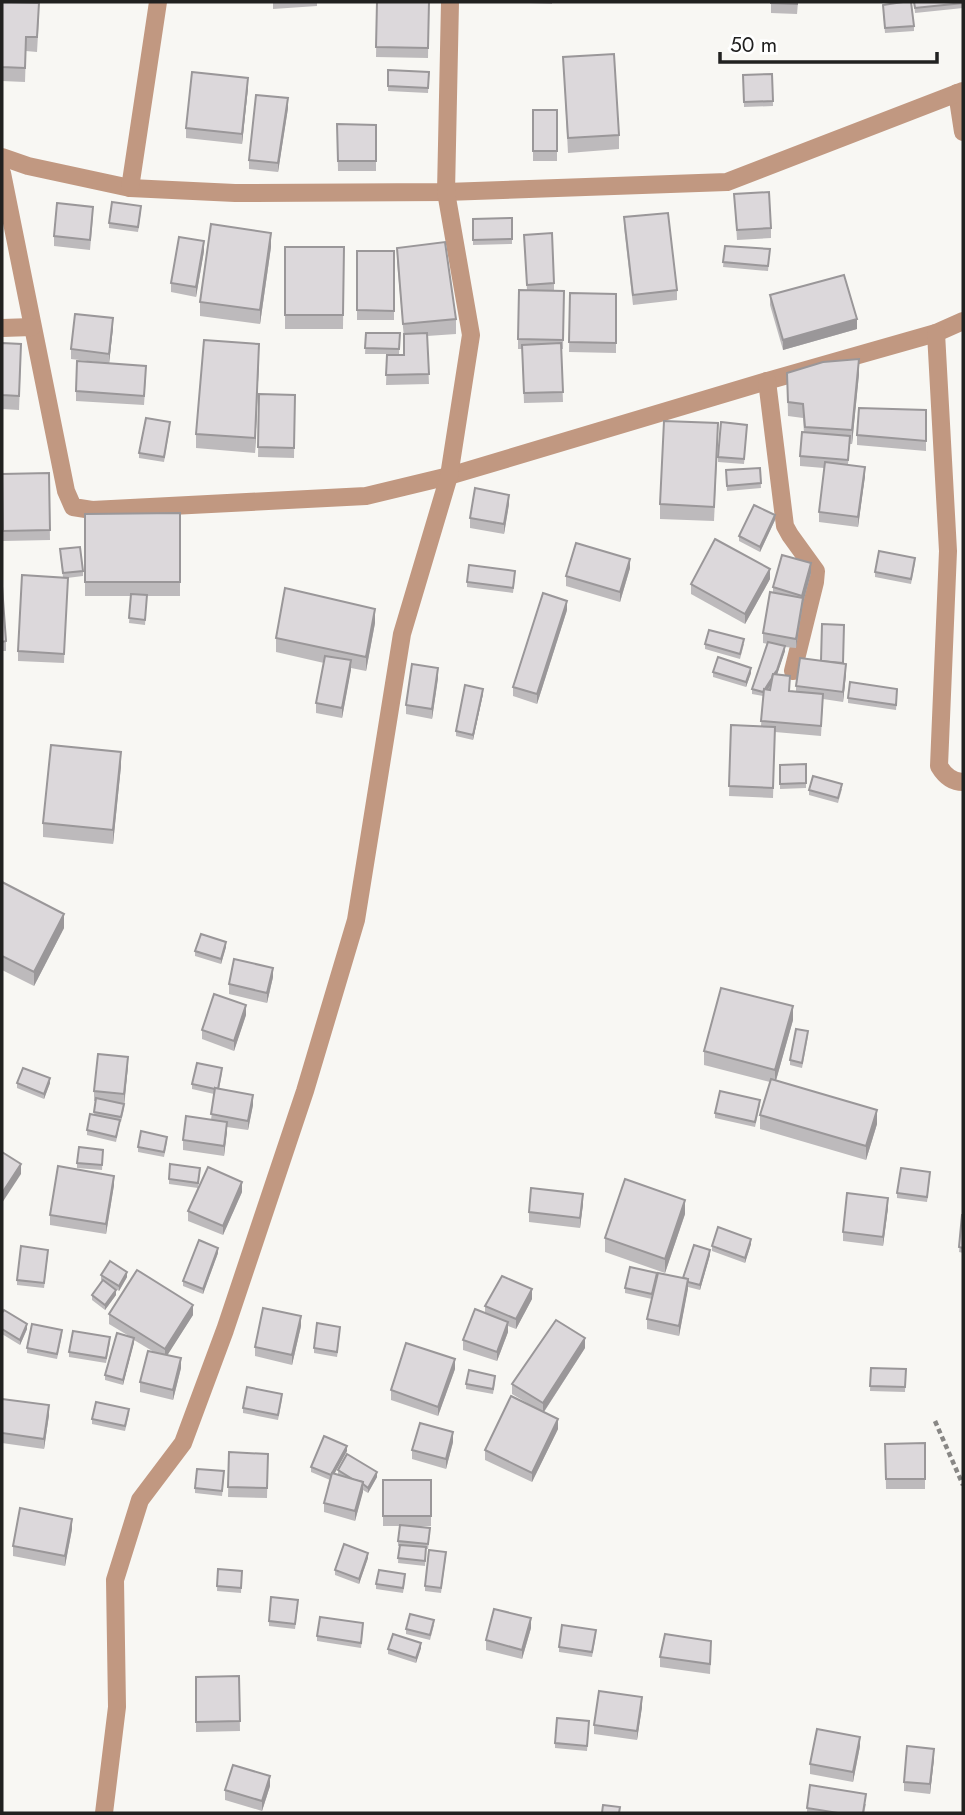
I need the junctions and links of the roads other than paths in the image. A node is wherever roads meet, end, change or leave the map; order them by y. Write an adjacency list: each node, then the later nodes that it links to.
1 (158, 2): 7 (street)
2 (450, 2): 8 (street)
3 (960, 92): 4 (street); 8 (street)
4 (963, 132)
5 (2, 157): 7 (street)
6 (2, 173): 10 (street)
7 (130, 188): 8 (street)
8 (446, 192): 14 (street)
9 (963, 321): 12 (street)
10 (32, 327): 11 (street); 14 (street)
11 (2, 328)
12 (936, 333): 13 (street); 16 (street)
13 (767, 381): 14 (street); 15 (street)
14 (449, 476): 17 (street)
15 (793, 671)
16 (963, 782)
17 (104, 1813)

